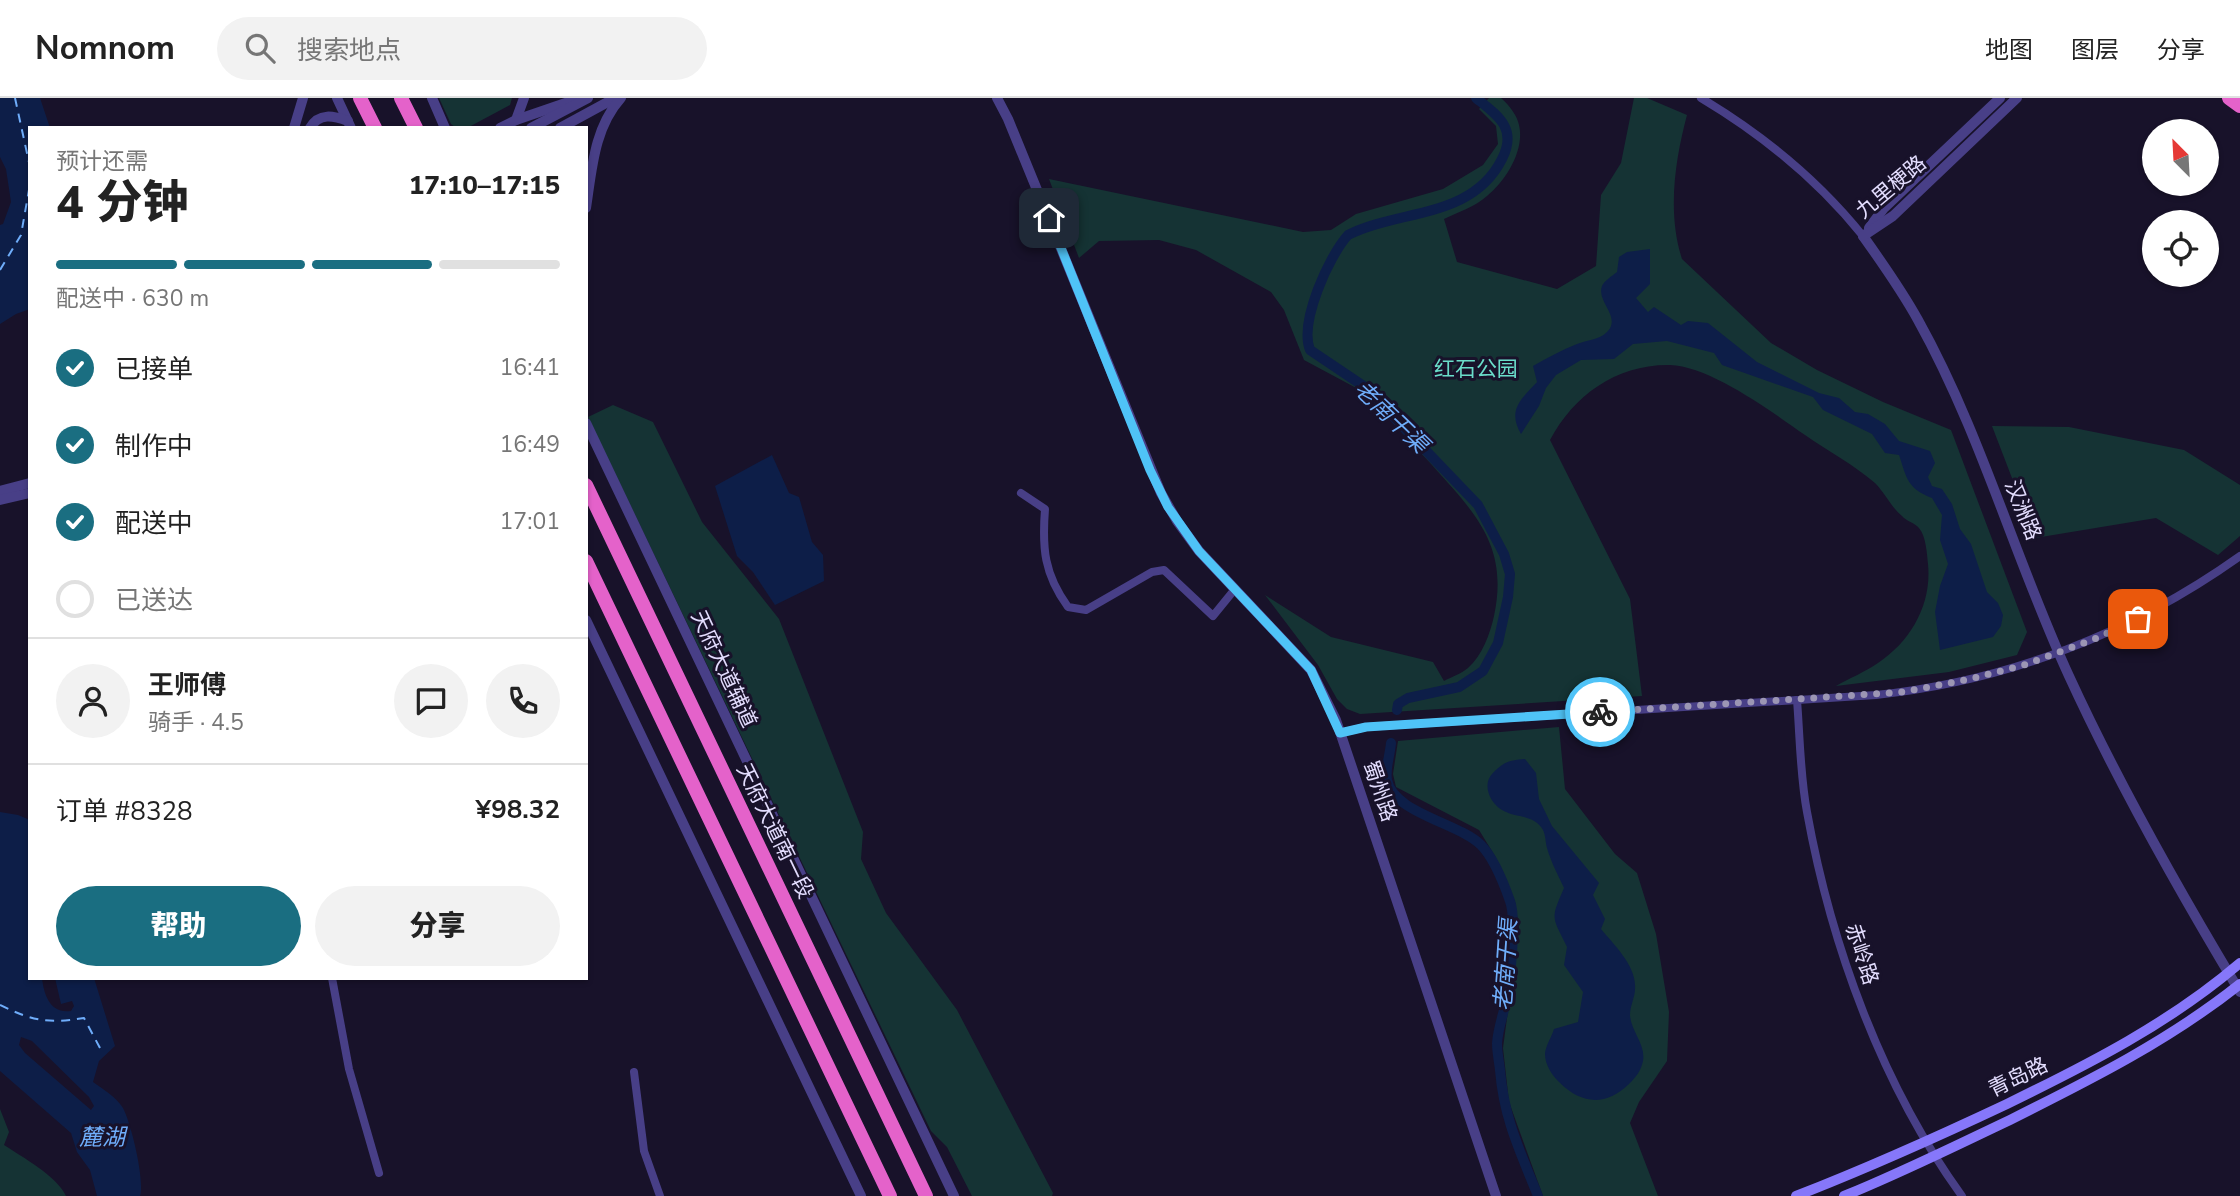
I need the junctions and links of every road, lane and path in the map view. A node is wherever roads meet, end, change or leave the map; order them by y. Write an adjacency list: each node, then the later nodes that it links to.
1 (303, 98): 20 (street)
2 (337, 98): 19 (street)
3 (360, 98): 22 (highway)
4 (401, 98): 23 (highway)
5 (432, 98): 24 (street)
6 (524, 98): 18 (street)
7 (580, 98): 18 (street)
8 (588, 98): 26 (street)
9 (615, 98): 17 (street)
10 (621, 98): 29 (street)
11 (997, 98): 40 (street, 蜀州路)
12 (1701, 98): 30 (street, 汉洲路)
13 (2000, 98): 30 (street, 九里梗路)
14 (2017, 98): 30 (street, 九里梗路)
15 (2229, 98): 16 (highway)
16 (2240, 106)
17 (578, 119): 27 (street); 28 (street)
18 (516, 120): 25 (street)
19 (350, 125): 21 (street)
20 (295, 126)
21 (311, 126)
22 (374, 126)
23 (415, 126)
24 (445, 126)
25 (504, 126)
26 (535, 126)
27 (565, 126)
28 (569, 126)
29 (588, 197)
30 (1863, 236): 42 (street, 汉洲路)
31 (588, 427): 57 (street, 天府大道辅道)
32 (28, 484): 34 (street)
33 (588, 489): 56 (highway, 天府大道南一段)
34 (0, 491)
35 (28, 493): 37 (street)
36 (1021, 493): 40 (street)
37 (0, 500)
38 (2240, 556): 42 (street)
39 (588, 565): 55 (highway)
40 (1235, 589): 44 (street, 蜀州路)
41 (588, 624): 54 (street)
42 (2059, 653): 43 (street); 46 (street, 汉洲路)
43 (1797, 700): 44 (street); 50 (street, 赤岭路)
44 (1340, 733): 58 (street, 蜀州路)
45 (2240, 963): 46 (main road, 青岛路)
46 (2229, 973): 48 (street, 汉洲路); 50 (main road, 青岛路)
47 (332, 980): 52 (street)
48 (2239, 987): 51 (main road, 青岛路)
49 (634, 1072): 53 (street)
50 (1926, 1142): 51 (street, 赤岭路); 59 (main road, 青岛路)
51 (1934, 1156): 60 (main road, 青岛路); 61 (street, 赤岭路)
52 (379, 1173)
53 (660, 1196)
54 (861, 1196)
55 (890, 1196)
56 (926, 1196)
57 (954, 1196)
58 (1496, 1196)
59 (1796, 1196)
60 (1844, 1196)
61 (1962, 1196)

